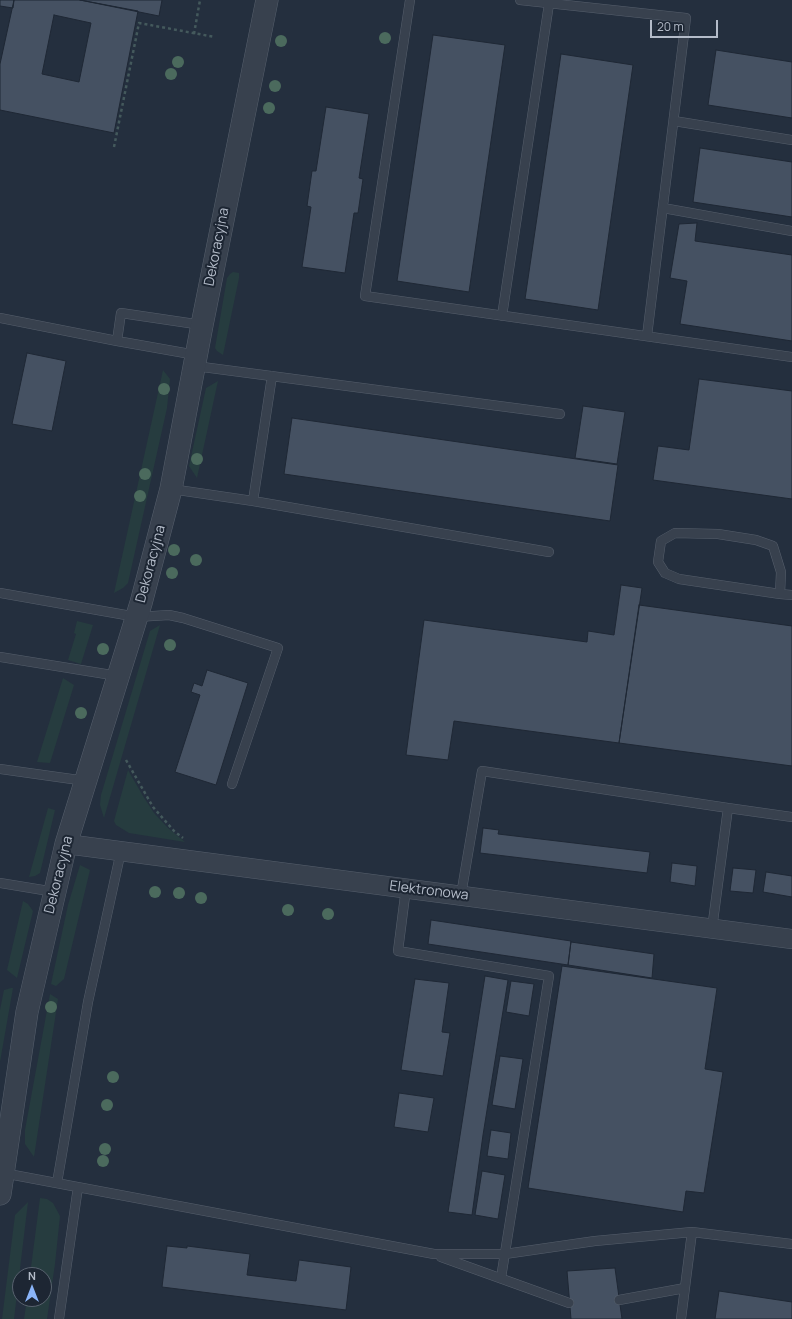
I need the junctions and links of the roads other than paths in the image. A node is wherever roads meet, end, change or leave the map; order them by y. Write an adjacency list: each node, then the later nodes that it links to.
1 (267, 0): 11 (street, Dekoracyjna)
2 (410, 0): 9 (lane)
3 (520, 0): 4 (lane)
4 (549, 4): 5 (lane); 9 (lane)
5 (674, 121): 6 (lane); 7 (lane)
6 (792, 140)
7 (663, 208): 8 (lane); 12 (lane)
8 (792, 231)
9 (502, 316): 12 (lane)
10 (0, 318): 13 (lane)
11 (202, 325): 13 (lane); 15 (street, Dekoracyjna)
12 (646, 336): 14 (lane)
13 (117, 341): 15 (lane)
14 (792, 357)
15 (195, 360): 16 (lane); 18 (street, Dekoracyjna)
16 (272, 376): 17 (lane); 19 (lane)
17 (560, 414)
18 (170, 489): 19 (lane); 24 (street, Dekoracyjna)
19 (253, 501): 20 (lane)
20 (549, 552)
21 (0, 593): 24 (lane)
22 (780, 594): 22 (lane); 23 (lane)
23 (792, 595)
24 (137, 618): 26 (street, Dekoracyjna); 29 (lane)
25 (0, 657): 26 (lane)
26 (118, 676): 28 (street, Dekoracyjna)
27 (0, 769): 28 (lane)
28 (86, 781): 32 (street, Dekoracyjna)
29 (232, 784)
30 (728, 808): 31 (lane); 37 (lane); 38 (lane)
31 (792, 817)
32 (66, 844): 33 (street, Elektronowa); 36 (street, Dekoracyjna)
33 (121, 851): 35 (street, Elektronowa); 42 (lane)
34 (0, 883): 36 (lane)
35 (406, 888): 37 (street, Elektronowa); 48 (lane)
36 (55, 892): 40 (street, Dekoracyjna)
37 (461, 896): 38 (street, Elektronowa)
38 (712, 929): 39 (street, Elektronowa)
39 (792, 939)
40 (5, 1122): 41 (street, Dekoracyjna)
41 (3, 1173): 42 (lane); 44 (street, Dekoracyjna)
42 (57, 1182): 43 (lane)
43 (78, 1187): 47 (lane); 53 (lane)
44 (0, 1194)
45 (692, 1232): 46 (lane); 48 (lane); 50 (lane)
46 (792, 1244)
47 (434, 1254): 48 (lane); 49 (lane)
48 (505, 1254): 49 (lane)
49 (501, 1278): 52 (lane)
50 (685, 1288): 51 (lane); 54 (lane)
51 (619, 1300)
52 (569, 1303)
53 (59, 1319)
54 (681, 1319)

